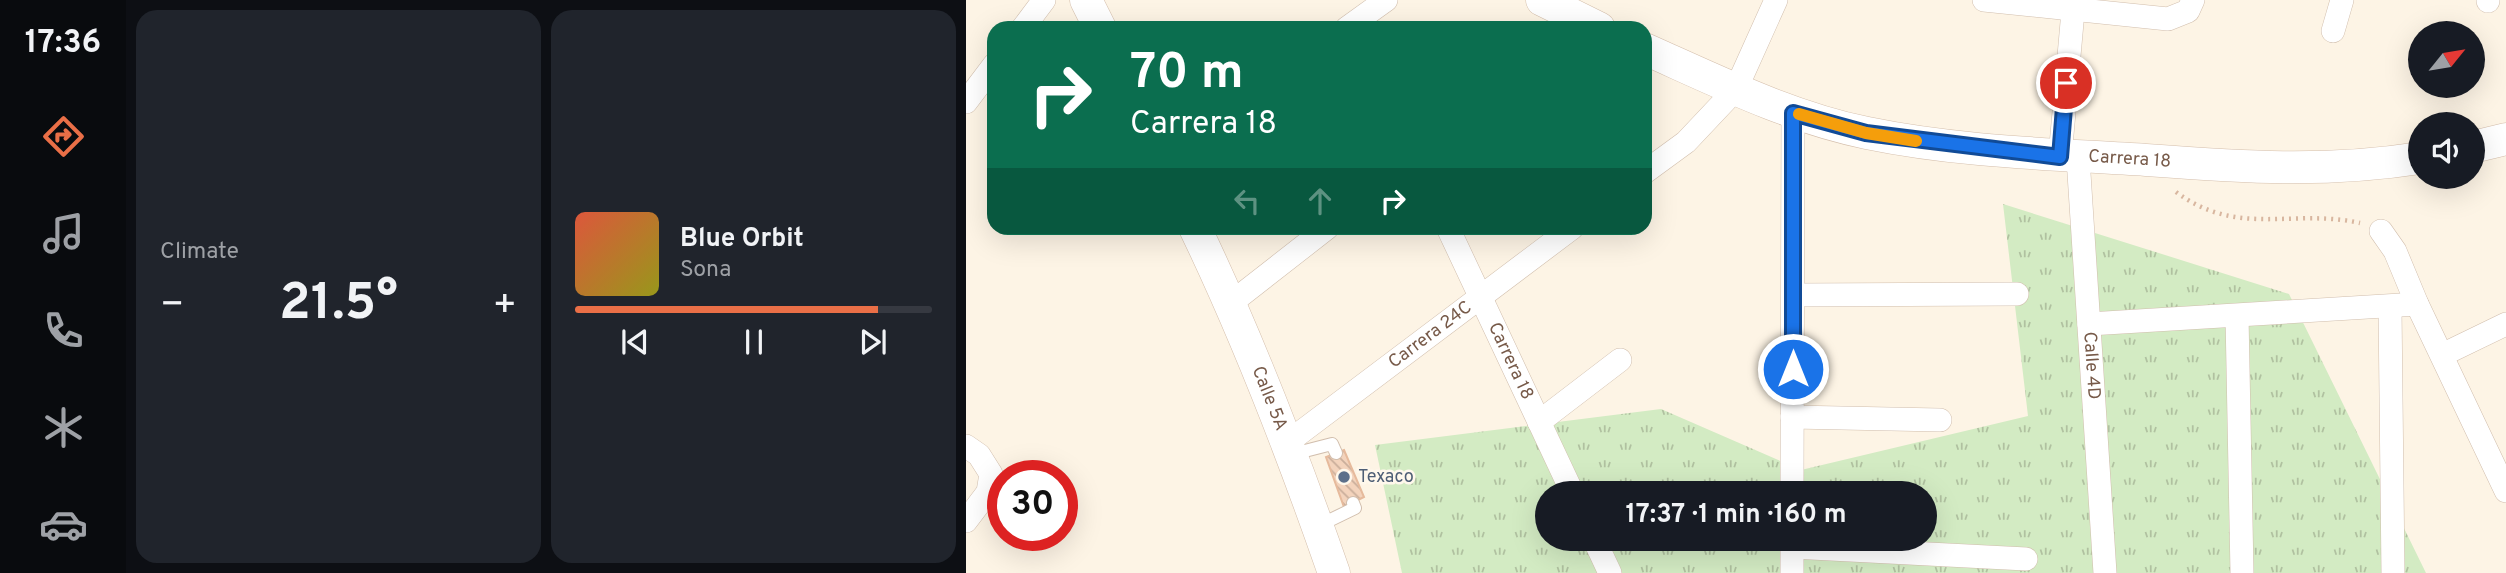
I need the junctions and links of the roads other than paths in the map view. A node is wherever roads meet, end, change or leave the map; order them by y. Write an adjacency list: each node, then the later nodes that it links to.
1 (1044, 0): 10 (street)
2 (1086, 0): 11 (street)
3 (1386, 0): 12 (street)
4 (1542, 0): 13 (street)
5 (1776, 0): 17 (street)
6 (1984, 0): 8 (street)
7 (2342, 0): 14 (street)
8 (2073, 4): 9 (street); 22 (street, Calle 4D)
9 (2191, 5)
10 (1028, 21)
11 (1096, 21)
12 (1357, 21)
13 (1579, 21)
14 (2333, 31)
15 (1652, 52): 17 (street, Carrera 18)
16 (987, 74): 18 (street)
17 (1735, 89): 19 (street, Carrera 18); 24 (street)
18 (966, 102)
19 (1793, 113): 22 (street, Carrera 18); 31 (street)
20 (2506, 139): 21 (street)
21 (2485, 144)
22 (2069, 158): 23 (street, Carrera 18); 37 (street, Calle 4D)
23 (2408, 159)
24 (1652, 167)
25 (2381, 230): 34 (street)
26 (1198, 235): 33 (street, Calle 5A)
27 (1318, 235): 33 (street)
28 (1451, 235): 32 (street, Carrera 18)
29 (1563, 235): 32 (street, Carrera 24C)
30 (2017, 294): 31 (street)
31 (1793, 295): 41 (street)
32 (1479, 298): 43 (street, Carrera 18); 45 (street, Carrera 24C)
33 (1231, 303): 45 (street, Calle 5A)
34 (2417, 304): 35 (street); 39 (street)
35 (2390, 308): 36 (street); 62 (street)
36 (2236, 316): 37 (street); 61 (street)
37 (2089, 324): 60 (street, Calle 4D)
38 (2506, 324): 39 (street)
39 (2442, 355): 49 (street)
40 (1620, 360): 43 (street)
41 (1793, 417): 42 (street); 48 (street)
42 (1940, 420)
43 (1539, 422): 47 (street, Carrera 18)
44 (966, 446): 51 (street)
45 (1290, 448): 46 (lane); 52 (street, Calle 5A)
46 (1336, 453)
47 (1567, 481)
48 (1792, 481)
49 (2506, 491)
50 (1353, 503): 52 (lane)
51 (966, 521)
52 (1318, 527): 57 (street, Calle 5A)
53 (1600, 551): 58 (street)
54 (1792, 551): 59 (street)
55 (1909, 551): 56 (street)
56 (2026, 559)
57 (1334, 573)
58 (1610, 573)
59 (1792, 573)
60 (2105, 573)
61 (2242, 573)
62 (2393, 573)

